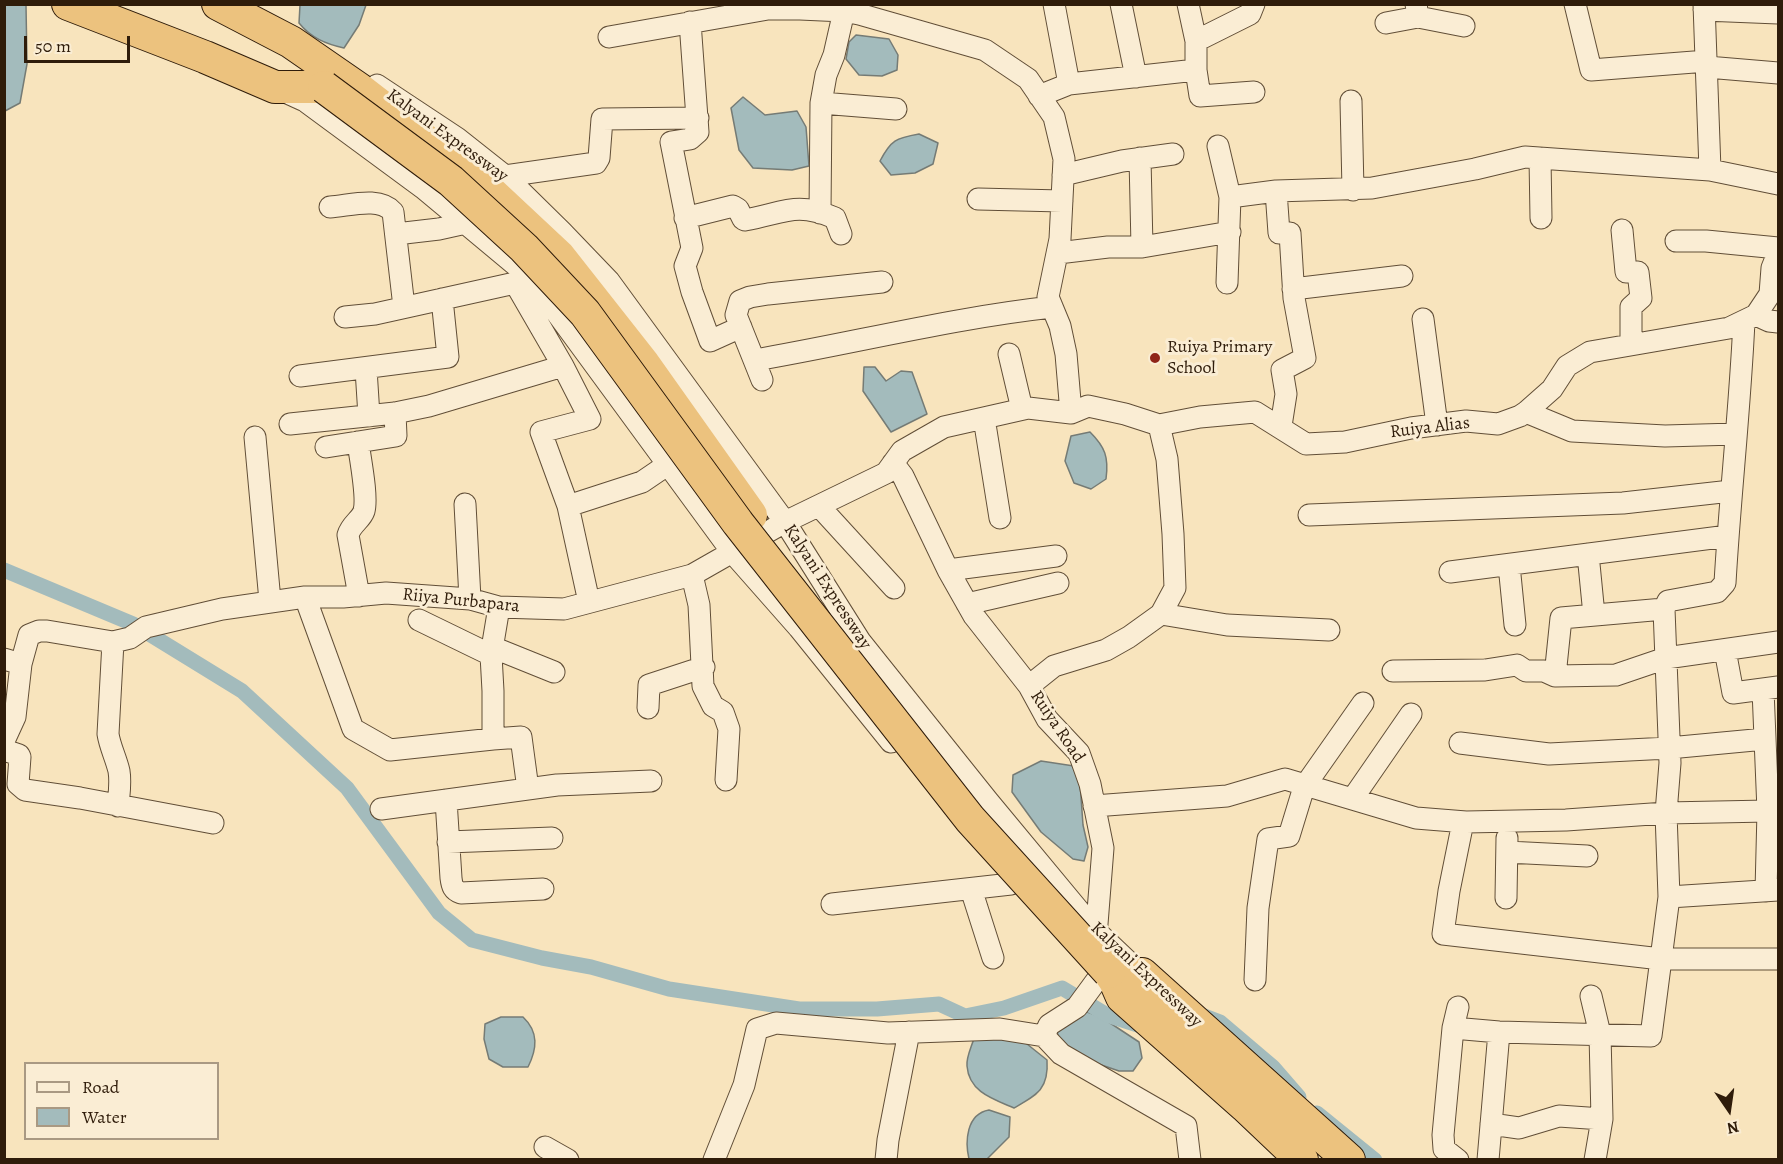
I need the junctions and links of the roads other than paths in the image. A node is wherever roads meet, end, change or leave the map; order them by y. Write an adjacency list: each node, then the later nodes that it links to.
1 (68, 4): 24 (highway, Kalyani Expressway)
2 (218, 4): 18 (highway, Kalyani Expressway)
3 (1054, 4): 23 (street)
4 (1121, 4): 22 (street)
5 (1188, 4): 17 (street)
6 (1254, 4): 17 (street)
7 (1575, 4): 19 (street)
8 (799, 7): 10 (street); 13 (street)
9 (1704, 7): 12 (street); 19 (street)
10 (844, 11): 26 (street); 28 (street)
11 (1417, 11): 14 (street); 15 (street)
12 (1779, 13)
13 (690, 22): 16 (street); 30 (street)
14 (1386, 23)
15 (1464, 26)
16 (609, 37)
17 (1196, 41): 20 (street)
18 (291, 42): 37 (street, Kalyani Expressway); 172 (highway, Kalyani Expressway)
19 (1707, 64): 21 (street); 35 (street)
20 (1196, 70): 22 (street); 25 (street)
21 (1779, 72)
22 (1136, 76): 23 (street)
23 (1070, 84): 26 (street)
24 (275, 87): 48 (street, Kalyani Expressway); 172 (highway, Kalyani Expressway, bridge)
25 (1254, 92)
26 (1039, 96): 36 (street)
27 (1351, 101): 39 (street)
28 (821, 103): 29 (street); 45 (street)
29 (896, 109)
30 (698, 118): 37 (street); 46 (street)
31 (1218, 146): 41 (street)
32 (1173, 154): 33 (street)
33 (1140, 158): 36 (street); 54 (street)
34 (1540, 158): 35 (street); 39 (street); 47 (street)
35 (1710, 170): 38 (street)
36 (1064, 175): 43 (street)
37 (505, 176): 97 (street, Kalyani Expressway)
38 (1779, 184)
39 (1353, 190): 40 (street)
40 (1276, 191): 41 (street); 61 (street)
41 (1230, 197): 50 (street)
42 (978, 199): 43 (street)
43 (1062, 201): 56 (street)
44 (330, 207): 51 (street)
45 (820, 213): 46 (street); 52 (street)
46 (685, 218): 69 (street)
47 (1541, 218)
48 (466, 223): 51 (street); 58 (street, Kalyani Expressway)
49 (1622, 230): 70 (street)
50 (1230, 232): 54 (street); 60 (street)
51 (396, 234): 63 (street)
52 (841, 234)
53 (1676, 241): 55 (street)
54 (1142, 247): 56 (street)
55 (1779, 251): 66 (street)
56 (1058, 252): 64 (street)
57 (1402, 276): 61 (street)
58 (523, 280): 62 (street); 72 (street); 90 (street, Kalyani Expressway)
59 (882, 282): 69 (street)
60 (1227, 284)
61 (1293, 289): 84 (street)
62 (442, 299): 63 (street); 73 (street)
63 (404, 307): 65 (street)
64 (1052, 307): 69 (street); 78 (street)
65 (345, 317)
66 (1750, 318): 68 (street); 70 (street, Ruiya Alias); 85 (street)
67 (1423, 319): 83 (street)
68 (1779, 322)
69 (741, 327)
70 (1631, 344): 76 (street, Ruiya Alias)
71 (1009, 354): 75 (street)
72 (563, 366): 77 (street); 93 (street)
73 (366, 369): 74 (street); 79 (street)
74 (300, 376)
75 (1022, 410): 78 (street); 80 (street)
76 (1526, 412): 83 (street, Ruiya Alias); 85 (street)
77 (395, 413): 79 (street); 87 (street)
78 (1071, 413): 82 (street)
79 (369, 416): 81 (street)
80 (984, 418): 89 (street); 96 (street)
81 (290, 424)
82 (1159, 425): 84 (street, Ruiya Alias); 116 (street, Ruiya Road)
83 (1437, 425): 84 (street, Ruiya Alias)
84 (1281, 426)
85 (1736, 434): 91 (street)
86 (255, 437): 111 (street)
87 (358, 442): 88 (street); 108 (street)
88 (326, 447)
89 (893, 464): 94 (street); 103 (street)
90 (667, 465): 93 (street); 99 (street, Kalyani Expressway)
91 (1731, 490): 95 (street); 98 (street)
92 (465, 504): 110 (street)
93 (568, 506): 112 (street)
94 (819, 506): 97 (street); 107 (street)
95 (1309, 515)
96 (1000, 518)
97 (777, 526): 99 (street, Riiya Purbapara); 167 (street, Kalyani Expressway)
98 (1728, 536): 100 (street); 115 (street)
99 (732, 552): 105 (street, Riiya Purbapara); 160 (street, Kalyani Expressway)
100 (1588, 554): 102 (street); 117 (street)
101 (1056, 556): 103 (street)
102 (1509, 565): 104 (street); 119 (street)
103 (948, 570): 113 (street)
104 (1450, 572)
105 (692, 575): 112 (street, Riiya Purbapara); 127 (street)
106 (1058, 583): 113 (street)
107 (894, 588)
108 (359, 596): 109 (street, Riiya Purbapara); 110 (street, Riiya Purbapara)
109 (305, 597): 111 (street, Riiya Purbapara); 136 (street)
110 (470, 599): 114 (street, Riiya Purbapara)
111 (270, 601): 121 (street, Riiya Purbapara)
112 (589, 602): 114 (street, Riiya Purbapara)
113 (967, 604): 131 (street)
114 (499, 607): 124 (street)
115 (1664, 609): 117 (street); 125 (street)
116 (1161, 614): 120 (street); 131 (street, Ruiya Road)
117 (1594, 615): 130 (street)
118 (419, 621): 124 (street)
119 (1515, 625)
120 (1329, 630)
121 (130, 636): 126 (street); 148 (street)
122 (1779, 642): 123 (street)
123 (1725, 650): 125 (street); 132 (street)
124 (491, 651): 129 (street); 136 (street)
125 (1666, 658): 130 (street); 140 (street)
126 (13, 661): 138 (street)
127 (704, 668): 134 (street); 142 (street)
128 (1393, 671): 130 (street)
129 (554, 672)
130 (1554, 676)
131 (1029, 686): 149 (street, Ruiya Road)
132 (1771, 688): 137 (street)
133 (1363, 704): 144 (street)
134 (648, 708)
135 (1411, 714): 146 (street)
136 (493, 739): 145 (street)
137 (1765, 739): 140 (street); 151 (street)
138 (4, 741)
139 (1461, 743): 140 (street)
140 (1670, 748): 152 (street)
141 (4, 750): 148 (street)
142 (726, 780)
143 (651, 781): 145 (street)
144 (1305, 785): 146 (street); 149 (street); 173 (street)
145 (528, 789): 147 (street)
146 (1353, 798): 154 (street)
147 (446, 800): 150 (street); 157 (street)
148 (118, 806): 155 (street)
149 (1094, 806): 167 (street, Ruiya Road)
150 (381, 809)
151 (1768, 811): 152 (street); 163 (street)
152 (1666, 813): 153 (street); 164 (street)
153 (1508, 821): 154 (street); 158 (street)
154 (1463, 822): 169 (street)
155 (213, 824)
156 (552, 838): 157 (street)
157 (448, 842): 161 (street)
158 (1507, 852): 159 (street); 165 (street)
159 (1587, 856)
160 (1011, 884): 162 (street); 172 (street, Kalyani Expressway)
161 (543, 889)
162 (971, 889): 166 (street); 168 (street)
163 (1772, 890): 164 (street)
164 (1669, 897): 169 (street)
165 (1506, 898)
166 (832, 904)
167 (1095, 930): 171 (street, Kalyani Expressway)
168 (993, 958)
169 (1661, 959): 170 (street); 179 (street)
170 (1779, 959)
171 (1142, 974): 172 (highway); 181 (highway, Kalyani Expressway)
172 (1110, 978): 180 (street); 181 (highway, Kalyani Expressway)
173 (1256, 980)
174 (1591, 996): 179 (street)
175 (1458, 1007): 176 (street)
176 (1453, 1028): 178 (street); 191 (street)
177 (909, 1032): 180 (street); 186 (street); 187 (street)
178 (1498, 1032): 179 (street); 183 (street)
179 (1600, 1034): 182 (street)
180 (1044, 1036): 188 (street)
181 (1192, 1038): 189 (highway); 190 (highway, Kalyani Expressway)
182 (1602, 1119): 183 (street); 193 (street)
183 (1491, 1124): 192 (street)
184 (545, 1148): 185 (street)
185 (568, 1160)
186 (714, 1160)
187 (886, 1160)
188 (1190, 1160)
189 (1302, 1160)
190 (1349, 1160)
191 (1458, 1160)
192 (1488, 1160)
193 (1595, 1160)

